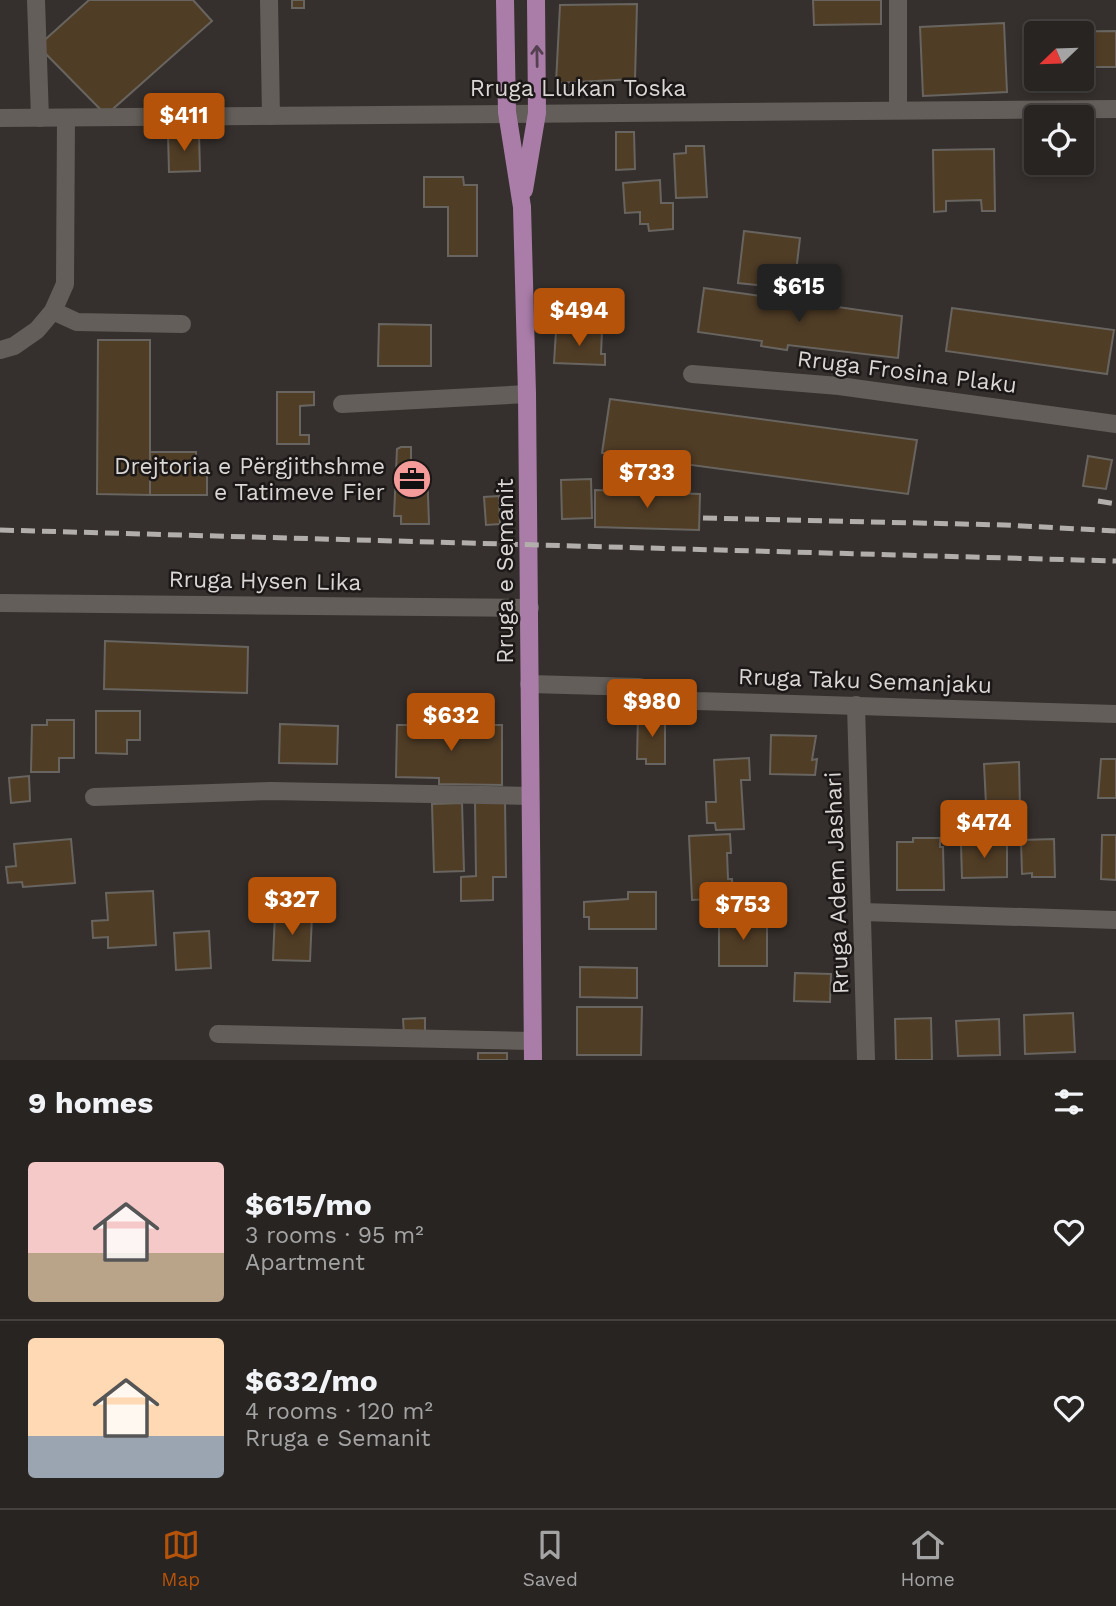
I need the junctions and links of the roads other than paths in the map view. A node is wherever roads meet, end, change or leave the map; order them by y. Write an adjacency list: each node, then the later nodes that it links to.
1 (36, 0): 12 (street)
2 (269, 0): 10 (street)
3 (505, 0): 8 (main road, Rruga e Semanit)
4 (536, 0): 9 (main road, Rruga e Semanit, one-way to 4)
5 (898, 0): 7 (street)
6 (1116, 108): 7 (street, Rruga Llukan Toska)
7 (898, 110): 9 (street, Rruga Llukan Toska)
8 (507, 112): 9 (street, Rruga Llukan Toska); 10 (street, Rruga Llukan Toska); 14 (main road, Rruga e Semanit)
9 (537, 113): 14 (main road, Rruga e Semanit)
10 (271, 116): 13 (street, Rruga Llukan Toska)
11 (0, 118): 12 (street, Rruga Llukan Toska)
12 (40, 118): 13 (street, Rruga Llukan Toska)
13 (66, 118): 15 (street)
14 (522, 207): 19 (main road, Rruga e Semanit)
15 (53, 311): 16 (street); 17 (street)
16 (182, 324)
17 (0, 350)
18 (692, 374): 21 (street, Rruga Frosina Plaku)
19 (527, 394): 20 (street); 23 (main road, Rruga e Semanit)
20 (342, 404)
21 (1116, 425)
22 (0, 603): 23 (street, Rruga Hysen Lika)
23 (530, 608): 24 (main road, Rruga e Semanit)
24 (530, 684): 25 (street, Rruga Taku Semanjaku); 27 (main road, Rruga e Semanit)
25 (856, 705): 26 (street, Rruga Taku Semanjaku); 29 (street, Rruga Adem Jashari)
26 (1116, 714)
27 (530, 796): 28 (street); 32 (main road, Rruga e Semanit)
28 (94, 797)
29 (863, 912): 30 (street); 34 (street, Rruga Adem Jashari)
30 (1116, 920)
31 (218, 1034): 32 (street)
32 (533, 1041): 33 (main road, Rruga e Semanit)
33 (533, 1060)
34 (866, 1060)

